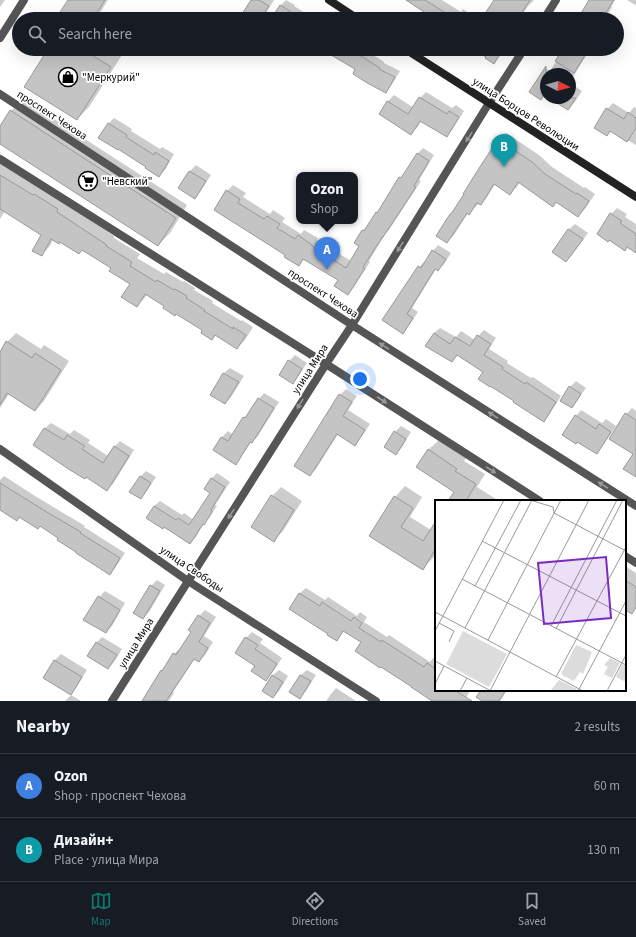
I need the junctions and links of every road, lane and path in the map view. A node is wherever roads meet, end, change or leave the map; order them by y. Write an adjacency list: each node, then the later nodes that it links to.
1 (24, 0): 4 (street)
2 (329, 0): 5 (main road)
3 (556, 0): 6 (street)
4 (16, 12)
5 (347, 12)
6 (548, 12)
7 (12, 19): 8 (street)
8 (0, 38)
9 (416, 56): 12 (main road, улица Борцов Революции)
10 (519, 56): 12 (street, улица Мира)
11 (0, 94): 15 (street, проспект Чехова)
12 (489, 103): 14 (main road, улица Борцов Революции); 15 (street, улица Мира, one-way to 15)
13 (0, 159): 16 (street)
14 (636, 197)
15 (352, 325): 16 (street, улица Мира); 19 (street, проспект Чехова, one-way to 15)
16 (326, 364): 18 (street, one-way to 18); 22 (street, улица Мира, one-way to 22)
17 (0, 449): 22 (street, улица Свободы)
18 (538, 500)
19 (636, 506)
20 (626, 557): 21 (street)
21 (636, 563)
22 (188, 581): 23 (street, улица Мира); 24 (street, улица Свободы)
23 (112, 701)
24 (376, 701)

